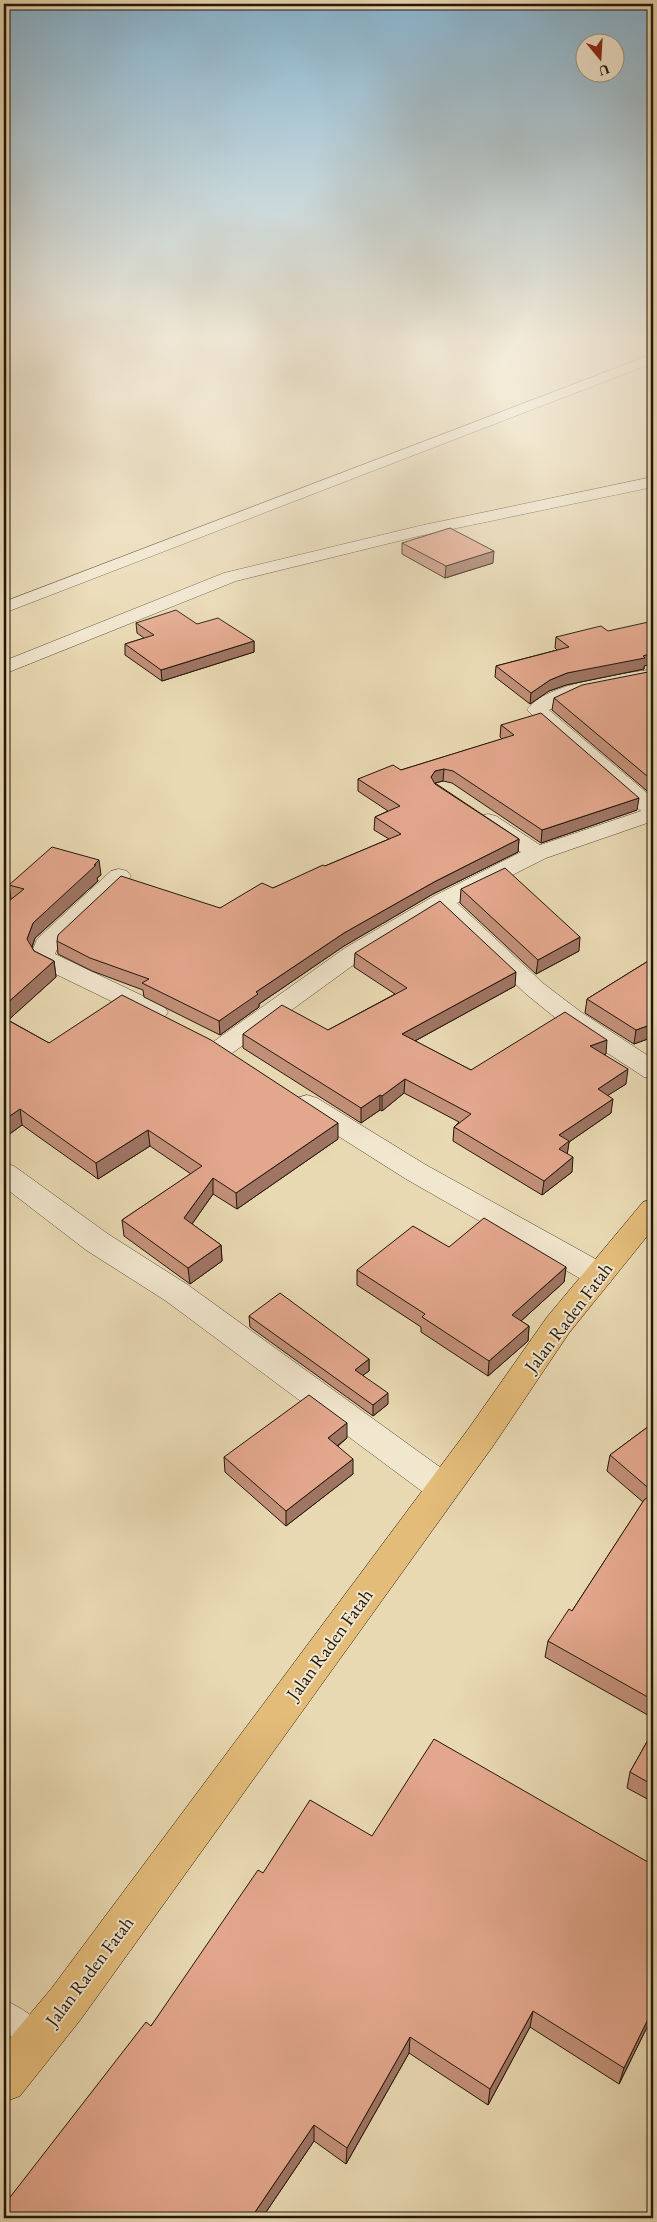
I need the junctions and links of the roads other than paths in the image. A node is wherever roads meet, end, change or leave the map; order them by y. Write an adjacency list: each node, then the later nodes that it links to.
1 (383, 446): 3 (street)
2 (427, 446): 5 (street)
3 (302, 476)
4 (653, 482): 6 (street)
5 (4, 608)
6 (4, 668)
7 (653, 675): 8 (street)
8 (653, 809)
9 (473, 810): 11 (street)
10 (653, 814): 11 (street)
11 (538, 853): 13 (street)
12 (119, 876): 14 (street)
13 (442, 901): 16 (street); 18 (street)
14 (176, 1023)
15 (199, 1035): 16 (street)
16 (222, 1048): 17 (street)
17 (246, 1064)
18 (653, 1071)
19 (286, 1091): 22 (street)
20 (4, 1173): 23 (street)
21 (653, 1209): 22 (highway, Jalan Raden Fatah)
22 (599, 1275): 23 (highway, Jalan Raden Fatah)
23 (443, 1488): 25 (highway, Jalan Raden Fatah)
24 (4, 2014): 25 (lane)
25 (37, 2039): 26 (highway, Jalan Raden Fatah)
26 (4, 2080)

